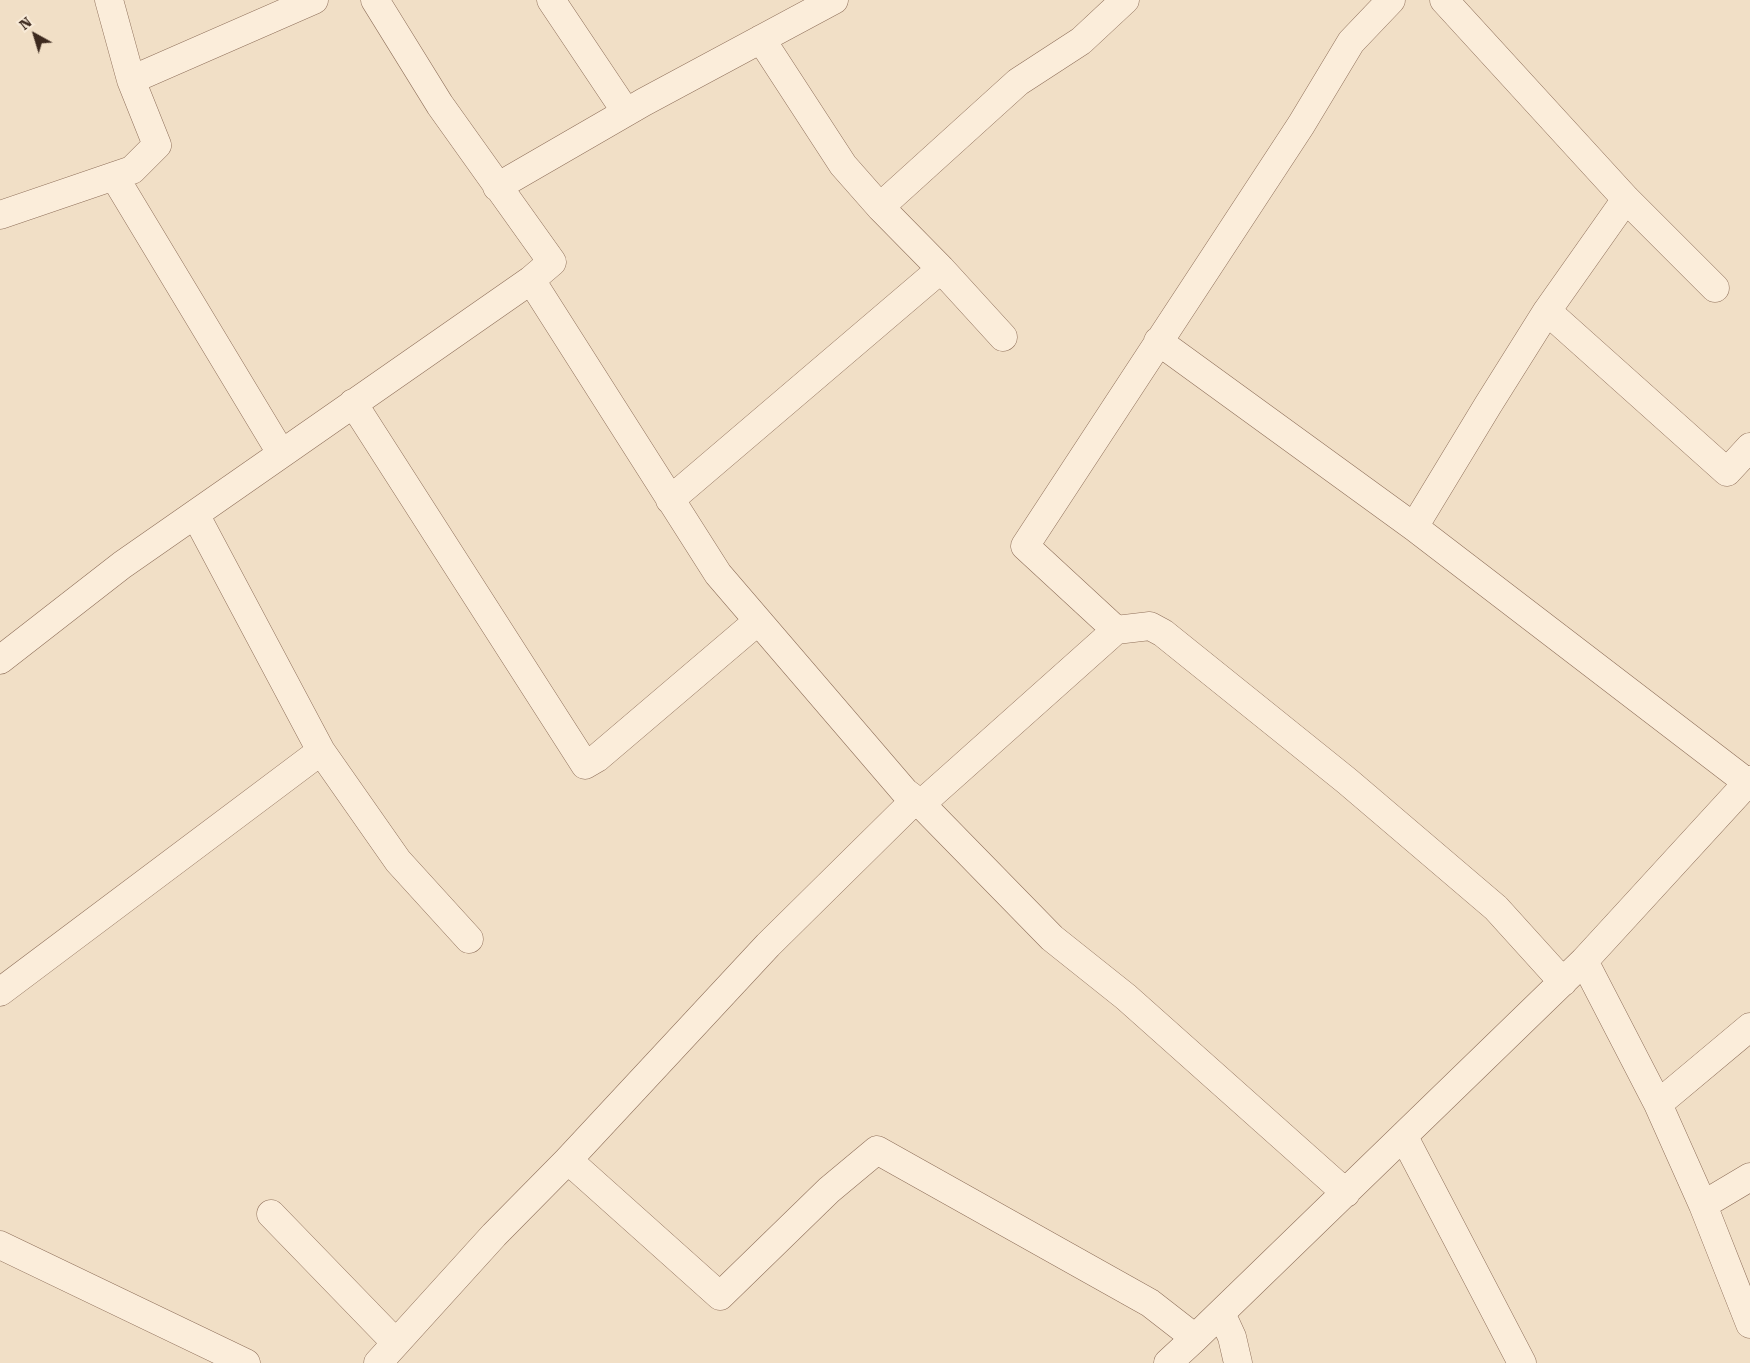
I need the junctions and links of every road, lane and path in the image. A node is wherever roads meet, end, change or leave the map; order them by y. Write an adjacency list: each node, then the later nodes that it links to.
1 (109, 0): 10 (street)
2 (314, 0): 10 (street)
3 (375, 0): 13 (street)
4 (551, 0): 11 (street)
5 (834, 0): 9 (street)
6 (1125, 0): 15 (street)
7 (1391, 0): 22 (street)
8 (1444, 0): 14 (street)
9 (761, 39): 11 (street); 15 (street)
10 (131, 80): 12 (street)
11 (626, 112): 13 (street)
12 (114, 176): 16 (street); 25 (street)
13 (497, 186): 18 (street)
14 (1626, 199): 19 (street); 20 (street)
15 (880, 207): 17 (street)
16 (0, 215)
17 (941, 269): 21 (street); 26 (street)
18 (531, 280): 23 (street); 26 (street)
19 (1715, 288)
20 (1547, 312): 24 (street); 28 (street)
21 (1003, 337)
22 (1158, 341): 28 (street); 30 (street)
23 (353, 403): 25 (street); 29 (street)
24 (1750, 447)
25 (281, 453): 27 (street)
26 (670, 500): 29 (street)
27 (195, 514): 31 (street); 32 (street)
28 (1414, 527): 33 (street)
29 (758, 621): 34 (street)
30 (1116, 630): 34 (street); 37 (street)
31 (0, 660)
32 (321, 751): 35 (street); 38 (street)
33 (1749, 781): 36 (street)
34 (918, 802): 42 (street); 44 (street)
35 (469, 938)
36 (1584, 961): 37 (street); 40 (street)
37 (1563, 982): 41 (street)
38 (0, 992)
39 (1750, 1027): 40 (street)
40 (1658, 1104): 45 (street)
41 (1404, 1137): 44 (street); 56 (street)
42 (568, 1160): 50 (street); 51 (street)
43 (1750, 1177): 45 (street)
44 (1346, 1193): 48 (street)
45 (1703, 1205): 49 (street)
46 (271, 1214): 51 (street)
47 (0, 1246): 52 (street)
48 (1221, 1313): 50 (street); 55 (street)
49 (1750, 1324)
50 (1195, 1338): 54 (street)
51 (396, 1343): 53 (street)
52 (246, 1363)
53 (378, 1363)
54 (1168, 1363)
55 (1238, 1363)
56 (1522, 1363)

